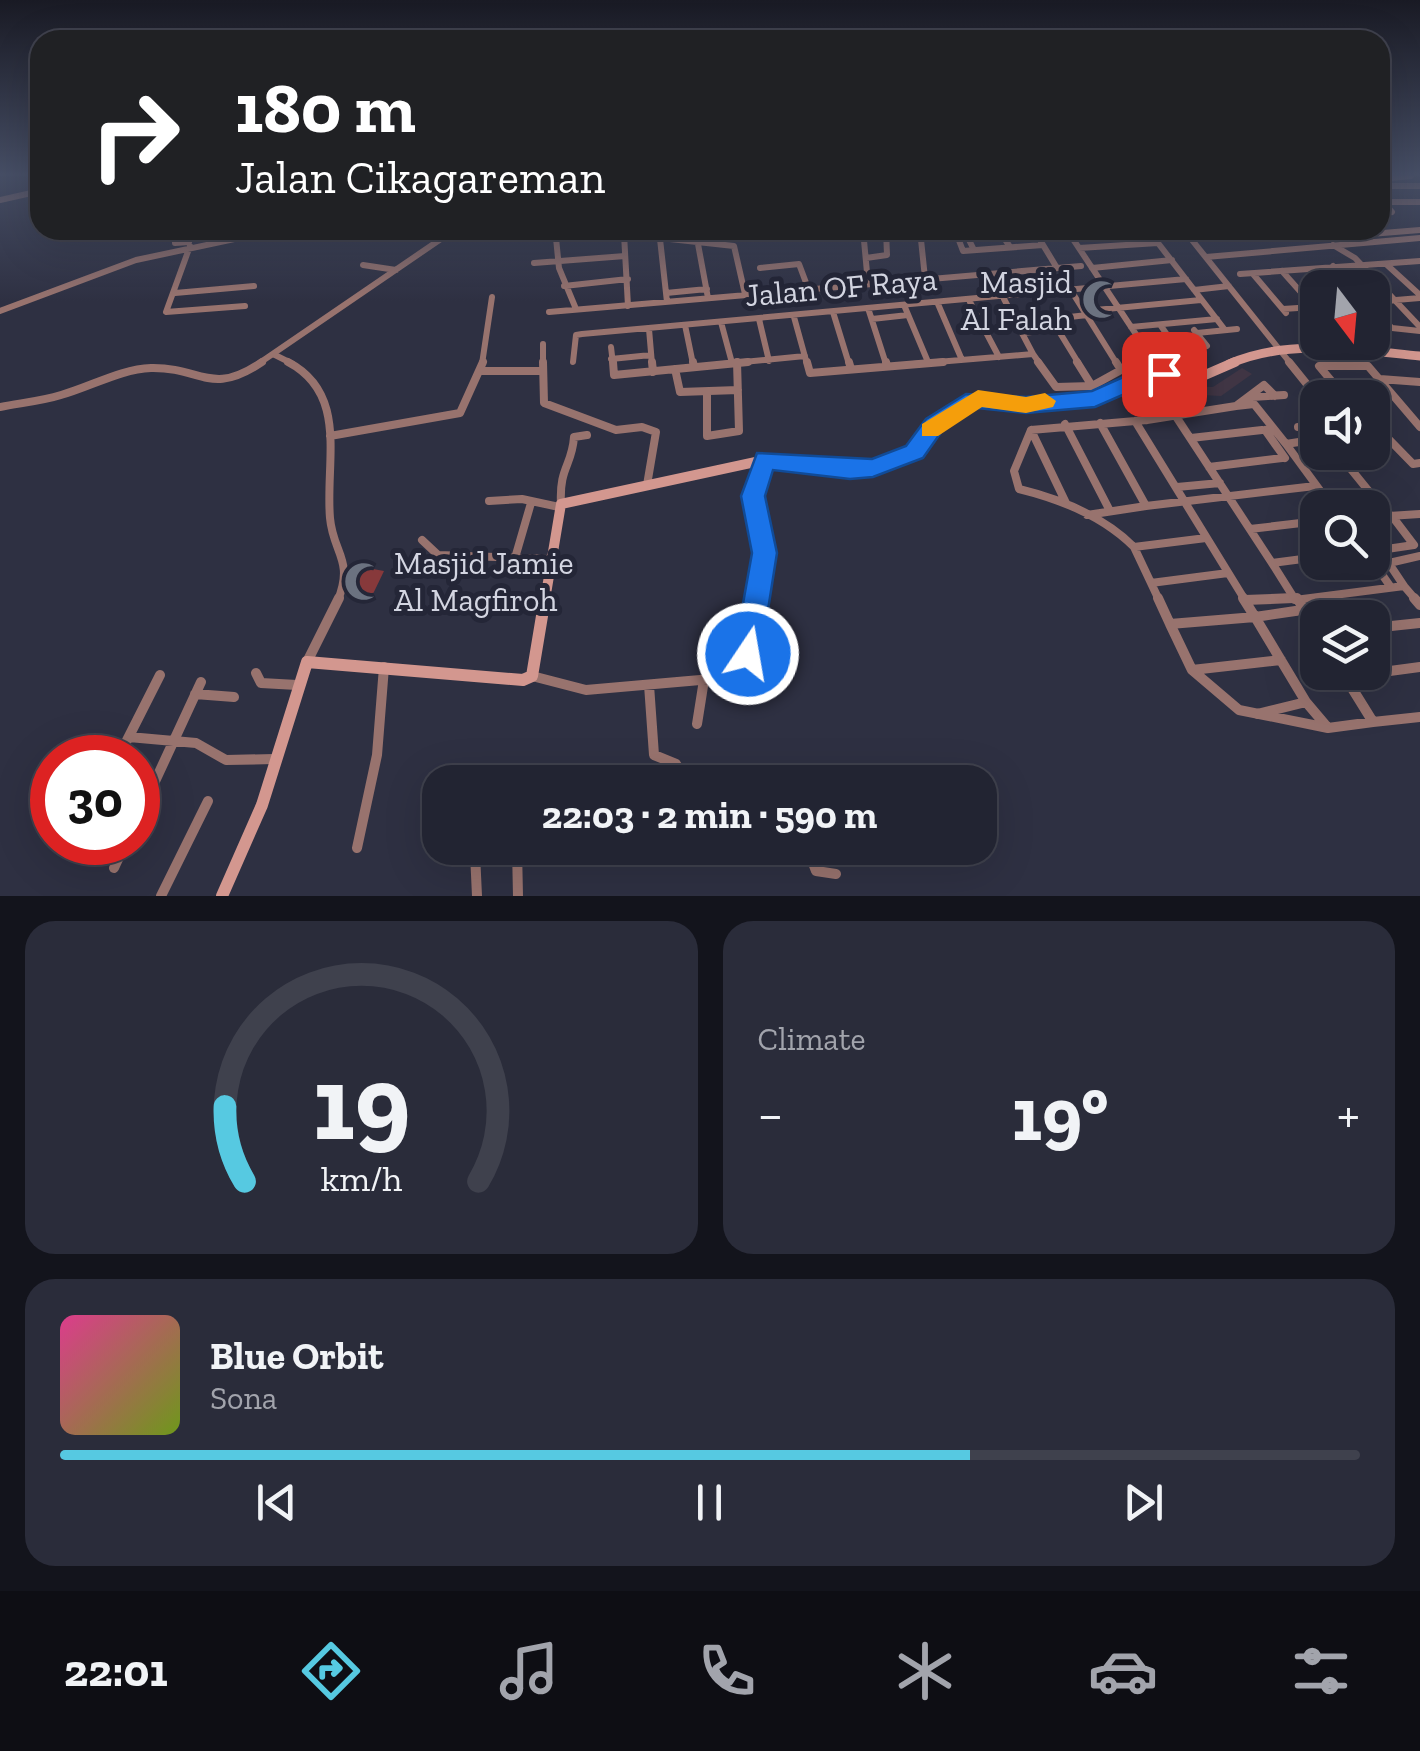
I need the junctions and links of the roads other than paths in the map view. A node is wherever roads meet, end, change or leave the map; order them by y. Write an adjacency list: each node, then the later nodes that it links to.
1 (1420, 230): 2 (street)
2 (1390, 234)
3 (1390, 234): 4 (street)
4 (1420, 238)
5 (223, 240): 28 (street)
6 (439, 240): 48 (street)
7 (556, 240): 37 (street)
8 (624, 240): 32 (street)
9 (660, 240): 75 (street)
10 (673, 240): 25 (street)
11 (864, 240): 35 (street)
12 (886, 240): 35 (street)
13 (921, 240): 56 (street)
14 (958, 240): 31 (street)
15 (969, 240): 31 (street)
16 (1005, 240): 29 (street)
17 (1040, 240): 27 (street)
18 (1074, 240): 30 (street)
19 (1192, 240): 34 (street)
20 (1317, 240): 24 (street)
21 (1350, 240): 24 (street)
22 (1364, 240): 26 (street)
23 (1158, 242): 30 (street); 36 (street)
24 (1332, 243): 26 (street); 33 (street); 34 (street)
25 (698, 244): 64 (street); 71 (street)
26 (1350, 244): 33 (street)
27 (1043, 245): 29 (street); 46 (street)
28 (190, 246): 53 (street); 91 (street)
29 (1010, 247): 31 (street)
30 (1079, 248): 47 (street)
31 (974, 250)
32 (625, 256): 37 (street); 57 (street)
33 (1354, 256): 44 (street)
34 (1206, 257): 63 (street)
35 (866, 258): 60 (street)
36 (1172, 260): 47 (street); 58 (street)
37 (558, 261): 38 (street); 62 (street)
38 (534, 262)
39 (1386, 264): 40 (street); 44 (street); 74 (street)
40 (1418, 264)
41 (363, 265): 48 (street)
42 (1081, 266): 46 (street)
43 (1333, 266): 44 (street); 49 (street); 50 (street)
44 (1362, 266): 51 (street)
45 (760, 268): 65 (street)
46 (1057, 268): 56 (street)
47 (1092, 268): 66 (street)
48 (396, 270): 120 (street)
49 (1282, 270): 55 (street); 68 (street)
50 (1337, 270)
51 (1365, 270)
52 (197, 272): 53 (street)
53 (184, 274): 70 (street)
54 (1240, 274): 55 (street)
55 (1253, 274): 90 (street)
56 (926, 278): 60 (street)
57 (628, 279): 62 (street); 85 (street)
58 (1186, 279): 59 (street, Jalan OF Raya); 67 (street)
59 (1169, 281): 66 (street, Jalan OF Raya); 80 (street)
60 (868, 283): 65 (street)
61 (254, 286): 70 (street)
62 (564, 286): 89 (street)
63 (1228, 286): 67 (street); 118 (street)
64 (707, 288): 75 (street); 76 (street)
65 (808, 288): 71 (street)
66 (1104, 288): 69 (street, Jalan OF Raya); 87 (street)
67 (1194, 290): 78 (street)
68 (1300, 290)
69 (1072, 292): 77 (street, Jalan OF Raya); 94 (street)
70 (175, 293): 84 (street)
71 (745, 294): 76 (street)
72 (1390, 296): 79 (street)
73 (492, 297): 137 (street)
74 (1420, 297): 79 (street)
75 (666, 298): 76 (street); 85 (street)
76 (708, 298)
77 (1004, 299): 82 (street, Jalan OF Raya); 102 (street)
78 (1202, 300): 80 (street); 99 (street)
79 (1394, 300): 81 (street); 111 (street)
80 (1183, 301): 87 (street)
81 (1390, 301)
82 (970, 302): 83 (street, Jalan OF Raya); 124 (street)
83 (938, 304): 86 (street, Jalan OF Raya); 128 (street)
84 (245, 306)
85 (628, 306): 89 (street)
86 (904, 306): 88 (street, Jalan OF Raya); 95 (street)
87 (1118, 307): 94 (street); 108 (street)
88 (868, 308): 93 (street, Jalan OF Raya); 98 (street)
89 (576, 309): 92 (street)
90 (1300, 309)
91 (0, 312)
92 (549, 312)
93 (833, 312): 96 (street, Jalan OF Raya); 136 (street)
94 (1086, 313): 100 (street); 144 (street)
95 (908, 315): 98 (street); 131 (street)
96 (794, 316): 97 (street, Jalan OF Raya); 122 (street)
97 (759, 319): 101 (street, Jalan OF Raya); 130 (street)
98 (872, 319): 133 (street)
99 (1217, 319): 103 (street); 112 (street)
100 (1052, 320): 102 (street); 110 (street)
101 (721, 322): 104 (street, Jalan OF Raya); 132 (street)
102 (1018, 323): 113 (street)
103 (1189, 323): 105 (street); 114 (street)
104 (685, 326): 107 (street, Jalan OF Raya); 134 (street)
105 (1160, 326): 108 (street); 127 (street)
106 (1390, 326): 111 (street)
107 (649, 328): 121 (street); 129 (street, Jalan OF Raya)
108 (1131, 328): 125 (street)
109 (1237, 328): 112 (street)
110 (1058, 329): 113 (street); 144 (street)
111 (1420, 329)
112 (1225, 330): 114 (street)
113 (1023, 333): 119 (street)
114 (1197, 333): 116 (street)
115 (543, 344): 138 (street)
116 (1207, 346)
117 (610, 347): 126 (street)
118 (1279, 352): 123 (street); 141 (street); 169 (street)
119 (1033, 354): 124 (street); 144 (street)
120 (274, 355): 150 (street); 162 (street)
121 (651, 355): 126 (street); 139 (street)
122 (805, 356): 130 (street); 136 (street)
123 (1420, 356)
124 (1000, 357): 128 (street)
125 (1150, 357)
126 (611, 359): 139 (street)
127 (1184, 359)
128 (962, 360): 131 (street)
129 (573, 362)
130 (769, 362): 132 (street)
131 (928, 362): 133 (street)
132 (734, 363): 134 (street); 145 (street)
133 (888, 366): 136 (street)
134 (694, 367): 135 (street)
135 (675, 369): 139 (street); 146 (street)
136 (851, 369)
137 (481, 371): 138 (street); 162 (street)
138 (541, 371): 175 (street)
139 (653, 372)
140 (1378, 378): 142 (street); 143 (street)
141 (1303, 380)
142 (1331, 380)
143 (1418, 384)
144 (1092, 386)
145 (738, 390): 146 (street); 146 (street)
146 (707, 392)
147 (1390, 393): 156 (street)
148 (1280, 396): 149 (street)
149 (1253, 399): 151 (street); 158 (street)
150 (0, 407)
151 (1203, 409): 152 (street); 153 (street)
152 (1175, 415): 153 (street); 163 (street)
153 (1146, 420): 154 (street)
154 (1135, 421): 155 (street); 177 (street)
155 (1100, 422): 157 (street); 184 (street)
156 (1418, 422)
157 (1065, 424): 159 (street); 186 (street)
158 (1274, 429): 160 (street); 166 (street)
159 (1031, 430): 185 (street); 185 (street)
160 (1262, 430): 163 (street); 168 (street)
161 (586, 435): 183 (street)
162 (330, 436): 218 (street)
163 (1191, 438): 171 (street)
164 (1390, 439): 170 (street)
165 (1300, 442): 166 (street)
166 (1286, 444): 167 (street)
167 (1296, 457): 168 (street); 176 (street)
168 (1282, 458): 171 (street)
169 (765, 460): 175 (street); 226 (street)
170 (1416, 464): 173 (street)
171 (1210, 466): 174 (street)
172 (1352, 470): 189 (street)
173 (1420, 472)
174 (1220, 483): 177 (street); 179 (street)
175 (647, 485): 183 (street)
176 (1316, 486): 178 (street); 179 (street)
177 (1177, 487): 180 (street)
178 (1319, 490)
179 (1228, 496): 180 (street); 191 (street)
180 (1183, 500): 184 (street); 192 (street)
181 (489, 501): 182 (street)
182 (531, 503): 183 (street); 197 (street)
183 (560, 506): 198 (street)
184 (1146, 506): 186 (street)
185 (1068, 508): 188 (street)
186 (1109, 510): 188 (street)
187 (1420, 514): 189 (street)
188 (1087, 515): 194 (street)
189 (1392, 516): 196 (street)
190 (1300, 524): 191 (street)
191 (1250, 528): 200 (street)
192 (1206, 538): 194 (street); 203 (street)
193 (422, 540): 197 (street)
194 (1134, 546): 205 (street)
195 (1390, 551): 196 (street)
196 (1418, 552): 201 (street)
197 (515, 558): 198 (street)
198 (549, 559): 225 (street)
199 (1300, 560): 200 (street)
200 (1272, 563): 208 (street)
201 (1390, 563)
202 (1390, 565): 207 (street)
203 (1228, 573): 205 (street); 209 (street)
204 (1386, 580): 206 (street)
205 (1151, 583): 215 (street)
206 (1390, 586): 207 (street); 208 (street)
207 (1404, 586): 210 (street)
208 (1294, 598): 209 (street); 211 (street)
209 (1245, 600): 213 (street)
210 (1420, 605)
211 (1300, 607)
212 (1300, 610): 213 (street)
213 (1254, 617): 215 (street); 217 (street)
214 (1420, 623): 216 (street)
215 (1170, 624): 221 (street)
216 (1390, 626)
217 (1281, 660): 221 (street); 233 (street)
218 (307, 662): 219 (street); 228 (street)
219 (384, 667): 225 (street); 246 (street)
220 (1420, 667): 222 (street)
221 (1192, 670): 234 (street)
222 (1390, 670)
223 (256, 673): 228 (street)
224 (160, 675): 239 (street)
225 (532, 676): 229 (street)
226 (704, 680): 229 (street); 237 (street)
227 (201, 682): 231 (street)
228 (297, 685): 242 (street)
229 (650, 685): 243 (street)
230 (1353, 690): 236 (street)
231 (195, 694): 232 (street); 241 (street)
232 (234, 697)
233 (1306, 702): 234 (street); 238 (street)
234 (1254, 714): 238 (street)
235 (1420, 717): 236 (street)
236 (1373, 722): 238 (street)
237 (697, 724)
238 (1328, 728)
239 (130, 735)
240 (160, 738): 241 (street)
241 (174, 739): 242 (street); 244 (street)
242 (274, 759): 255 (street)
243 (677, 765)
244 (160, 770)
245 (208, 800): 254 (street)
246 (357, 848)
247 (115, 865): 251 (street)
248 (475, 865): 253 (street)
249 (517, 865): 256 (street)
250 (814, 865): 252 (street)
251 (114, 868)
252 (836, 874)
253 (475, 893)
254 (161, 896)
255 (222, 896)
256 (518, 896)

